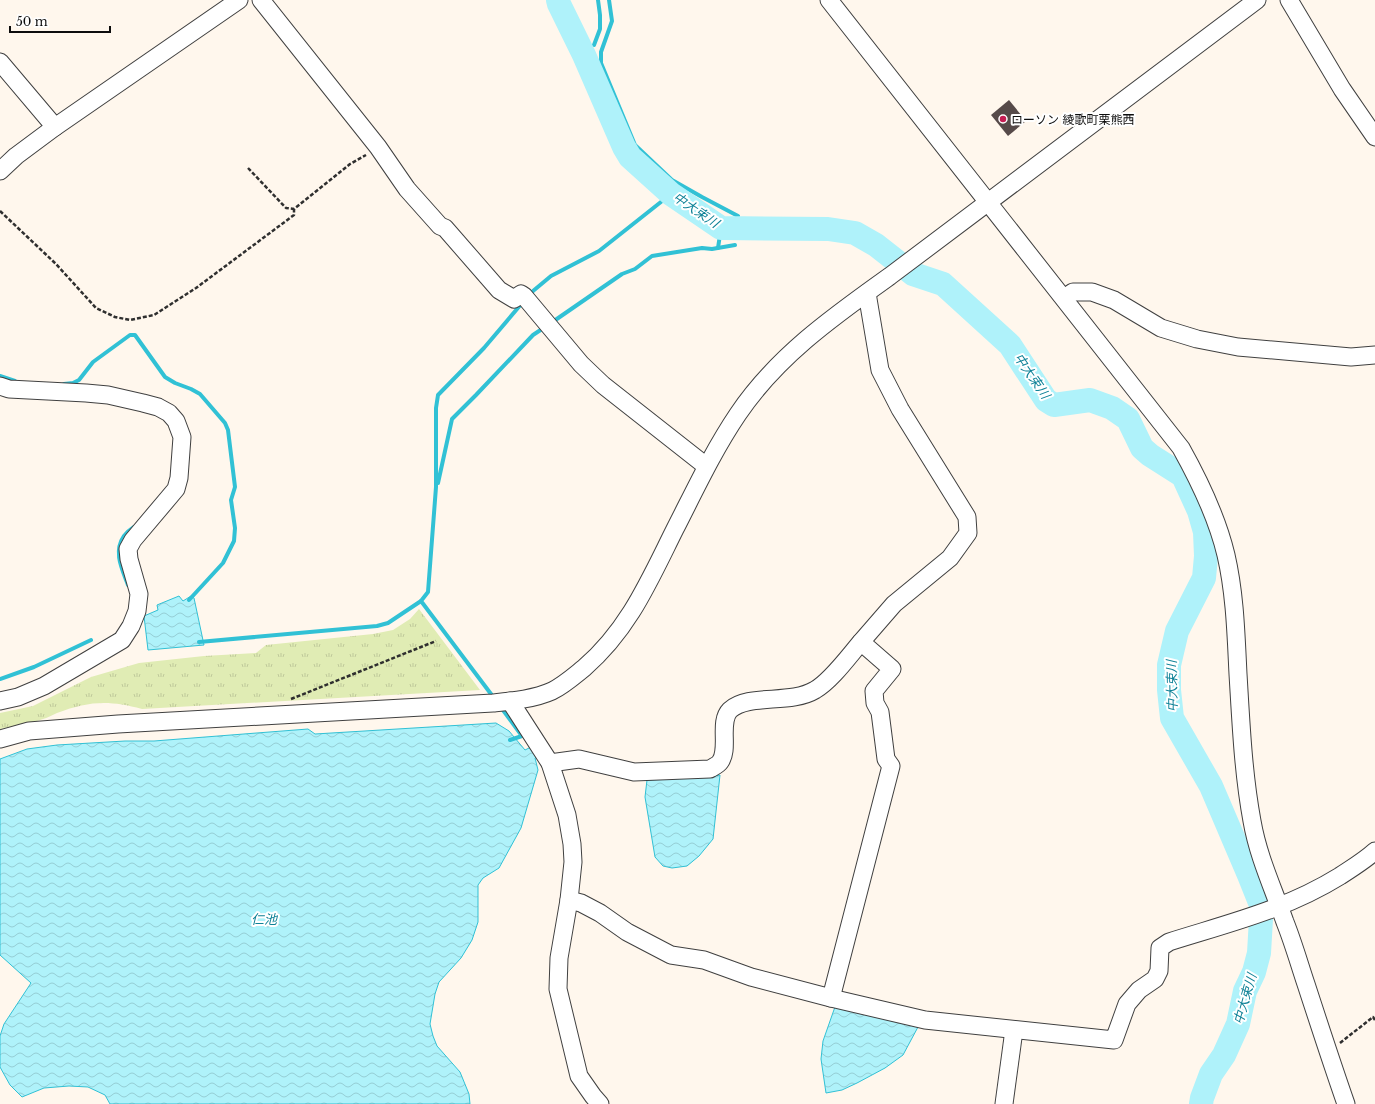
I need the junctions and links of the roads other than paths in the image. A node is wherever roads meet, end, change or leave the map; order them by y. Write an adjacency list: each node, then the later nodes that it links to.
1 (239, 0): 7 (street)
2 (261, 0): 15 (street)
3 (829, 0): 10 (street)
4 (1257, 0): 10 (street)
5 (1289, 0): 8 (street)
6 (0, 62): 7 (street)
7 (55, 127): 9 (street)
8 (1375, 137)
9 (0, 171)
10 (988, 202): 11 (street); 12 (street)
11 (867, 293): 15 (street); 16 (street)
12 (1064, 298): 13 (street); 23 (street)
13 (1375, 355)
14 (0, 386): 17 (street)
15 (706, 466): 18 (street)
16 (861, 642): 20 (street); 24 (street)
17 (0, 701)
18 (502, 702): 19 (street); 20 (street)
19 (0, 738)
20 (550, 764): 22 (street)
21 (1375, 851): 23 (street)
22 (569, 900): 24 (street); 26 (street)
23 (1268, 911): 25 (street); 28 (street)
24 (831, 998): 25 (street)
25 (1014, 1030): 27 (street)
26 (600, 1104)
27 (1004, 1104)
28 (1346, 1104)

